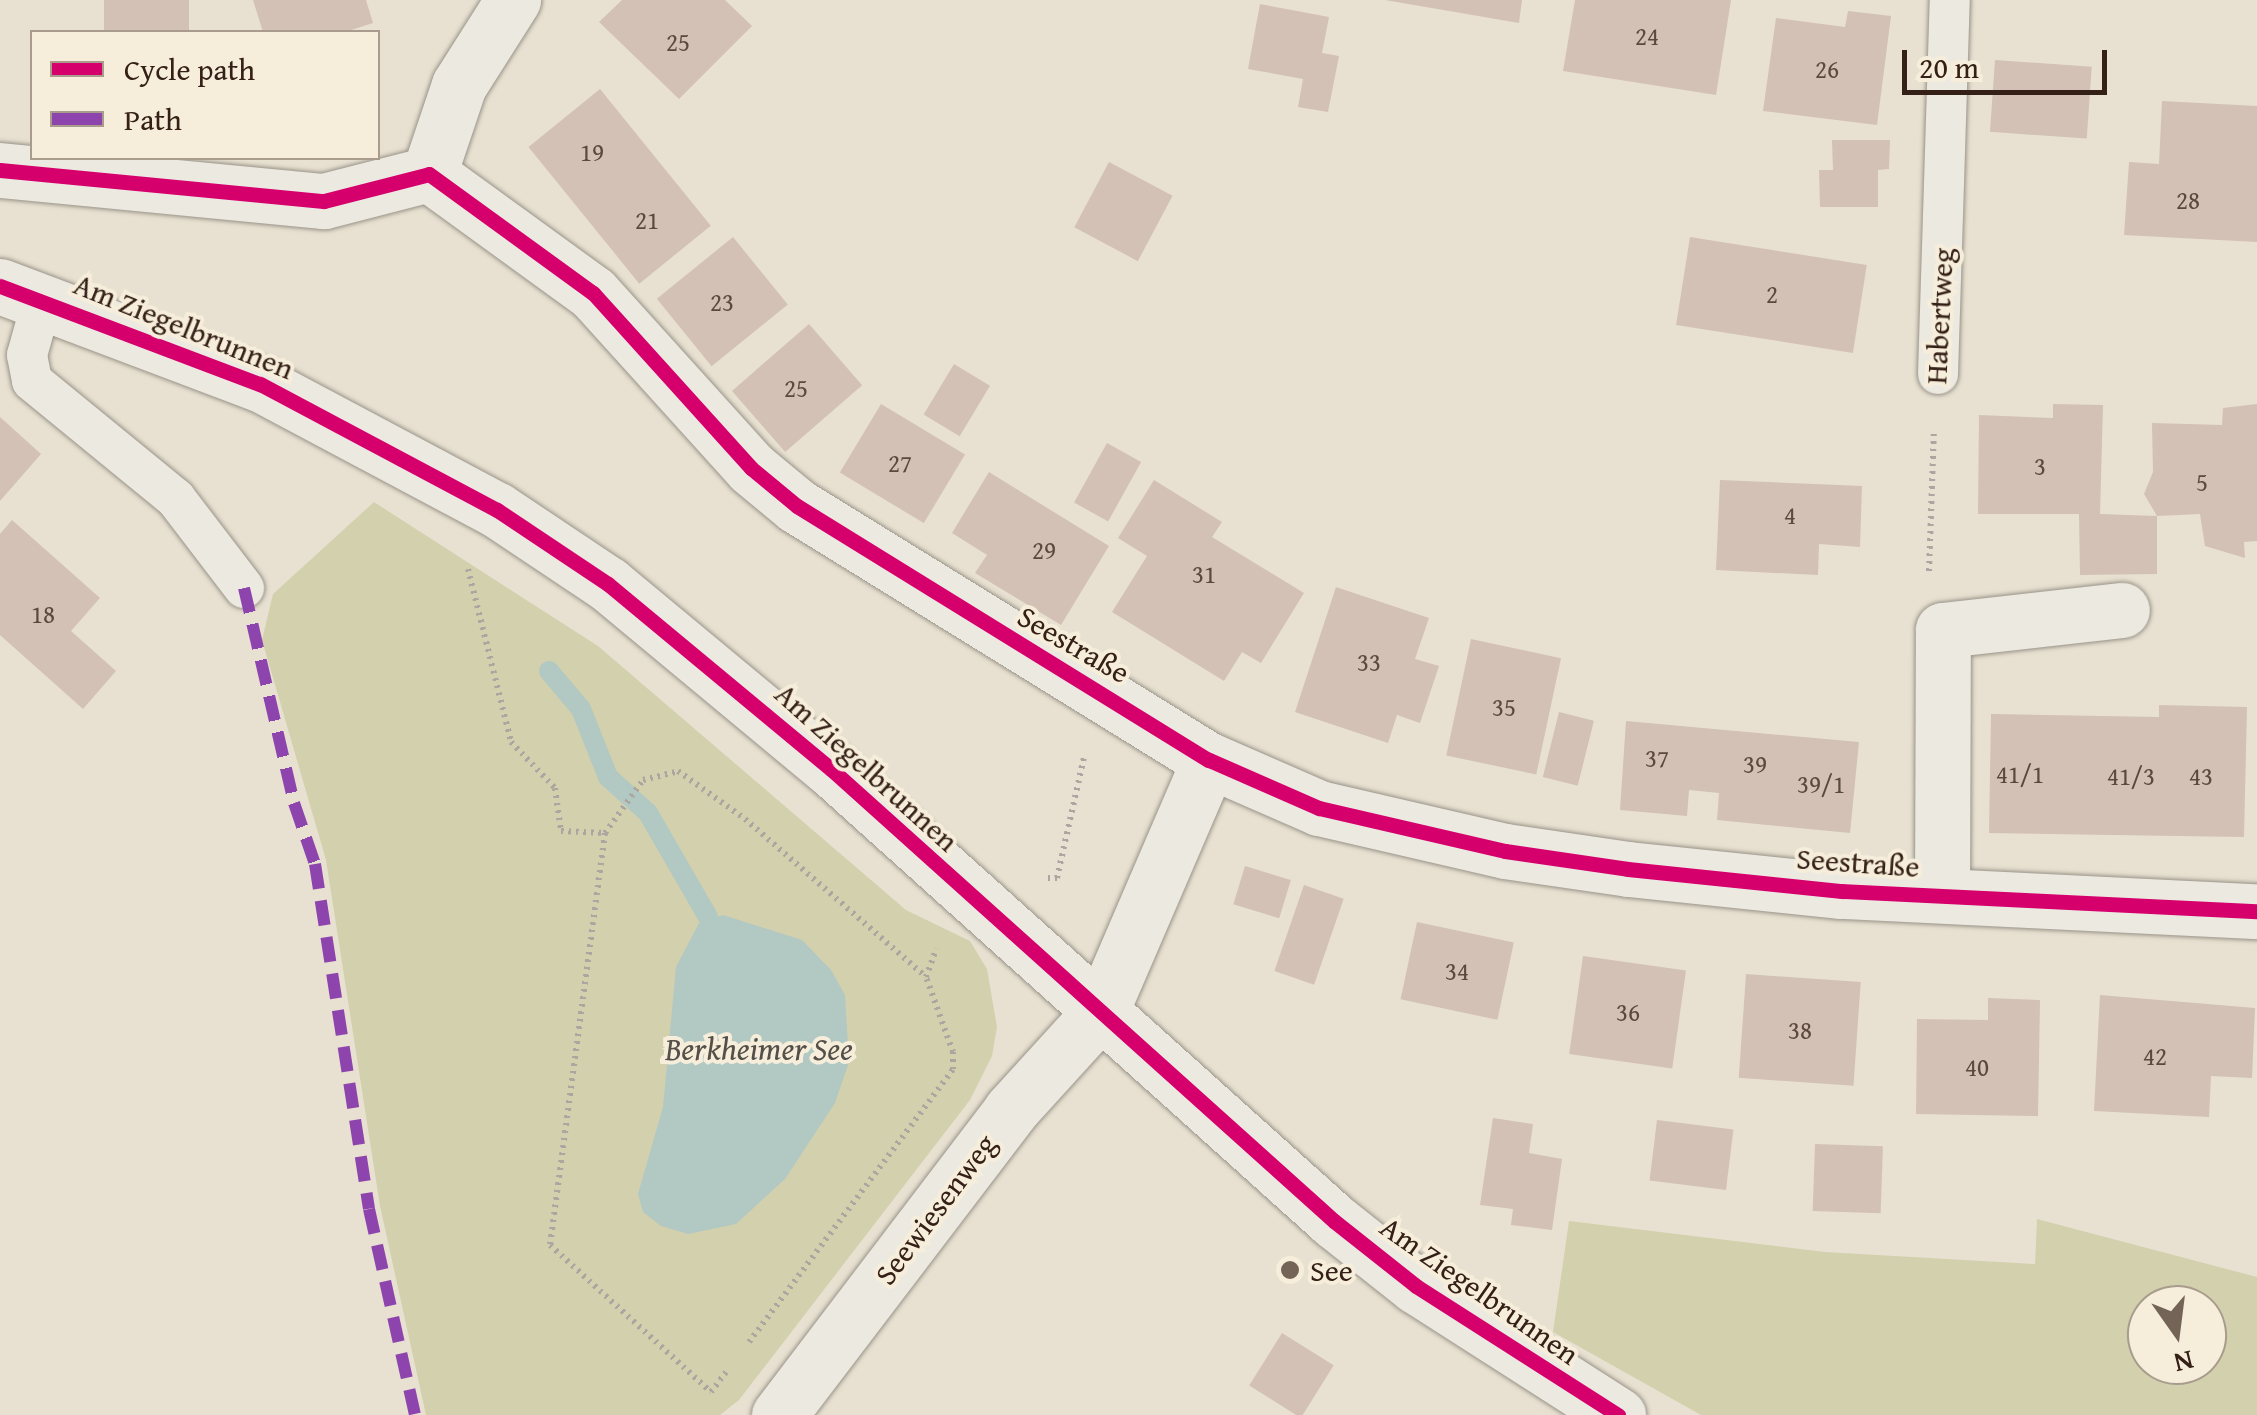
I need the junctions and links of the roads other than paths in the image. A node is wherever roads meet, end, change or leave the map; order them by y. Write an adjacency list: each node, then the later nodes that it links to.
1 (513, 0): 4 (street)
2 (1950, 0): 6 (lane, Habertweg)
3 (0, 170): 4 (street)
4 (429, 174): 9 (street, Seestraße)
5 (21, 292): 7 (lane); 12 (street, Am Ziegelbrunnen)
6 (1938, 374)
7 (244, 588)
8 (2122, 610): 10 (street)
9 (1209, 760): 10 (street, Seestraße); 12 (street)
10 (1942, 895): 11 (street, Seestraße)
11 (2257, 910)
12 (1101, 1011): 13 (street, Seewiesenweg); 14 (street, Am Ziegelbrunnen)
13 (779, 1415)
14 (1618, 1415)

